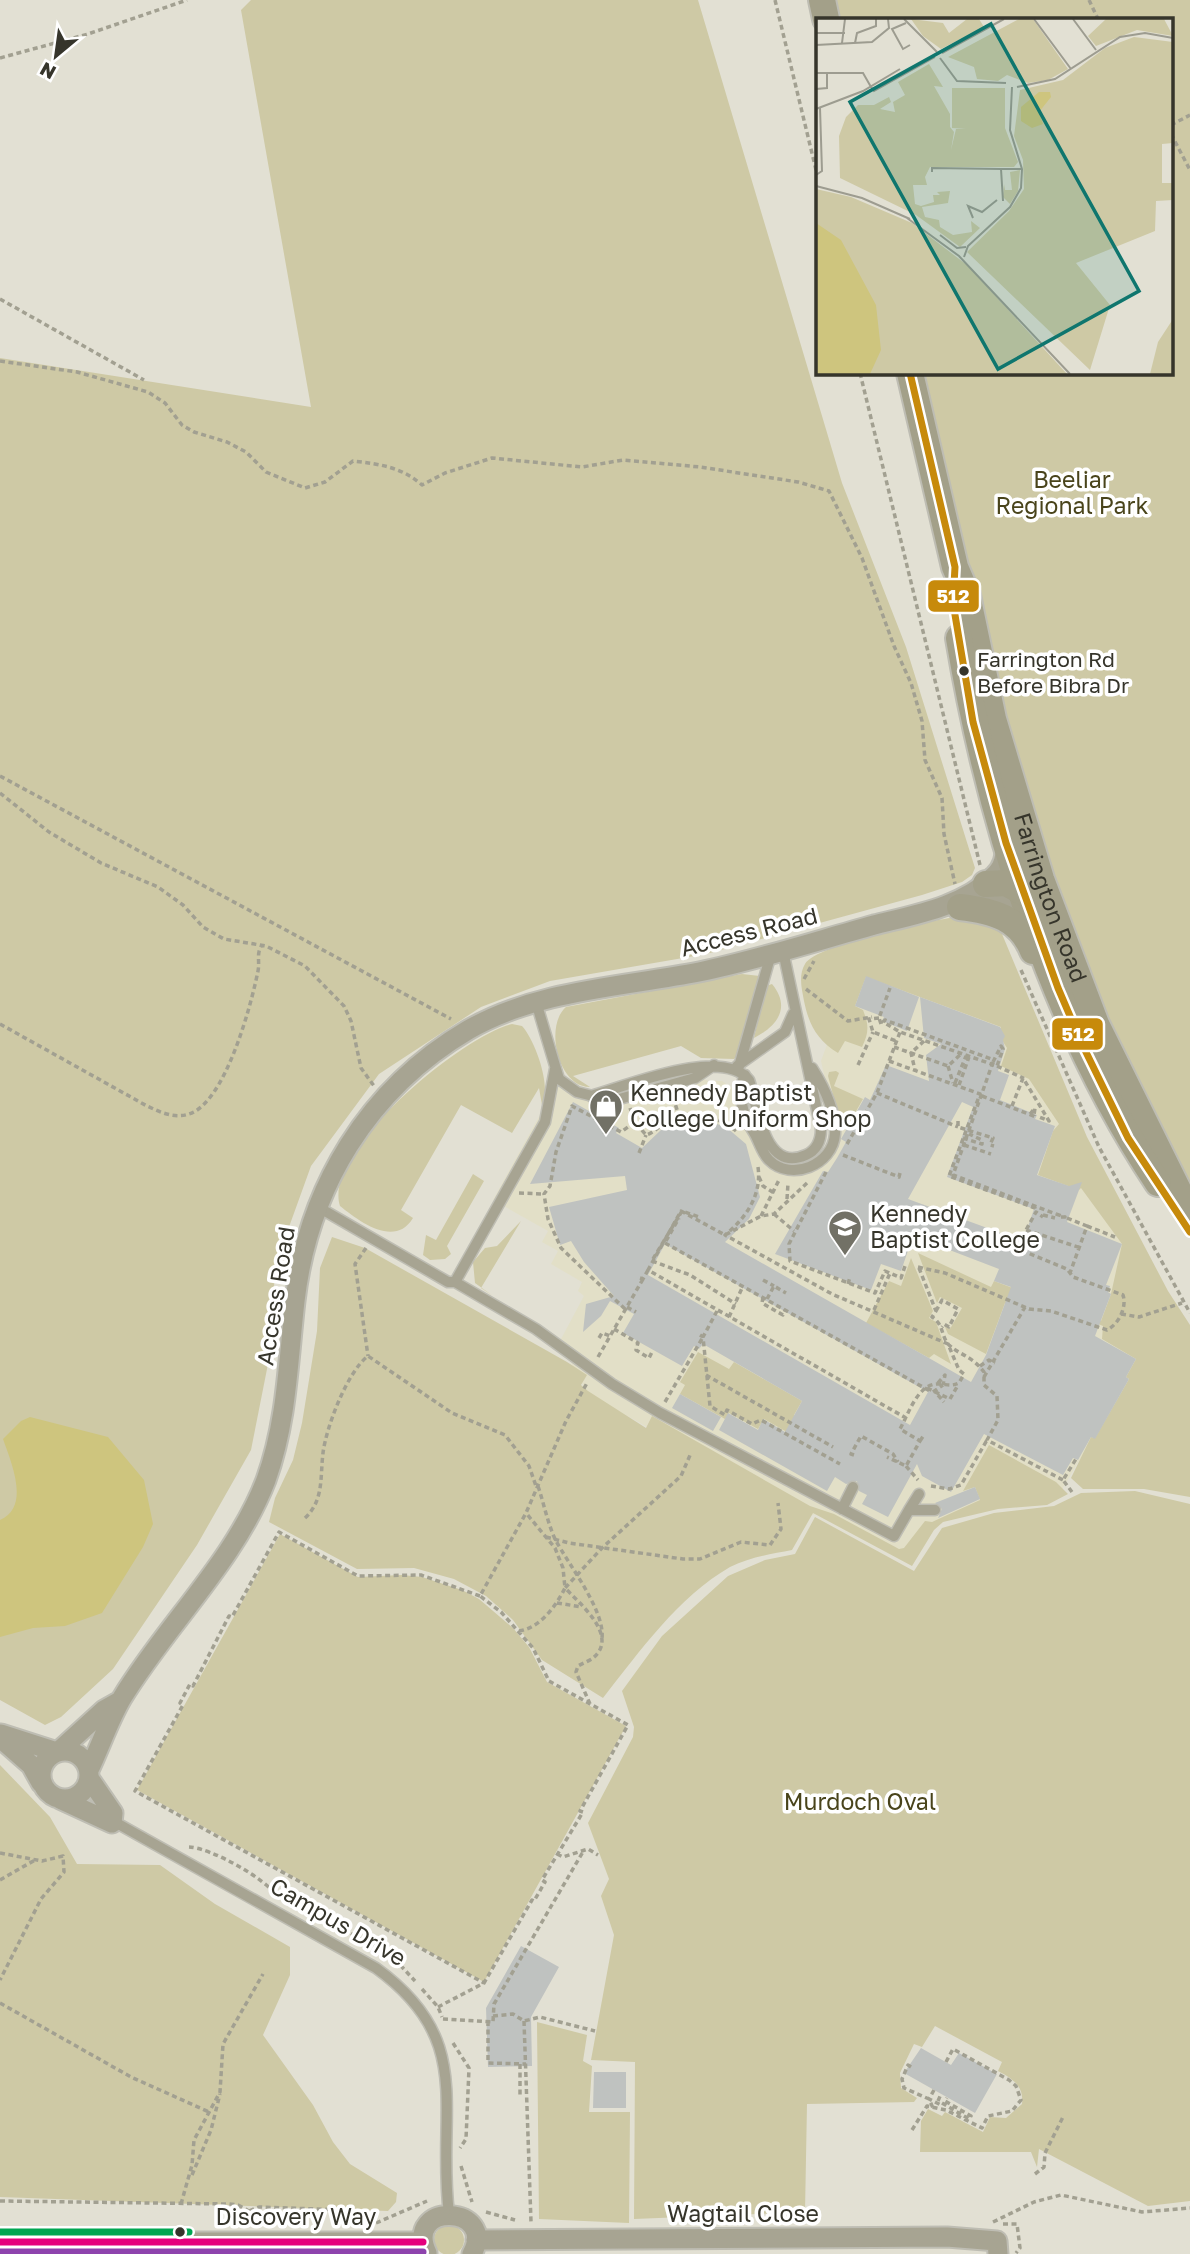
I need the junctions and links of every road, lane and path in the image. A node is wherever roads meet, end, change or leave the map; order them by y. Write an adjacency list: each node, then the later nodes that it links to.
1 (187, 0): 7 (path)
2 (775, 0): 11 (path)
3 (822, 0): 5 (main road)
4 (1089, 0): 6 (path)
5 (826, 18)
6 (1098, 18)
7 (0, 58)
8 (1190, 116): 9 (path)
9 (1172, 125)
10 (1172, 136): 12 (path)
11 (816, 170)
12 (1190, 170)
13 (0, 299): 16 (path)
14 (0, 361): 24 (path)
15 (909, 374): 17 (main road, Farrington Road)
16 (144, 380)
17 (955, 567): 18 (main road, Farrington Road); 21 (main road, Farrington Road)
18 (990, 704): 23 (main road); 28 (main road, Farrington Road)
19 (0, 776): 36 (path)
20 (0, 793): 25 (path)
21 (1006, 843): 22 (street); 23 (main road, Farrington Road)
22 (986, 884): 23 (main road); 24 (street, Access Road)
23 (1016, 896): 24 (street, Access Road); 28 (main road); 64 (main road, Farrington Road)
24 (954, 901): 26 (street, Access Road); 64 (main road)
25 (262, 945): 35 (path); 55 (path)
26 (777, 952): 30 (street, Access Road); 31 (lane); 51 (lane)
27 (823, 955): 32 (path)
28 (1081, 983): 88 (main road, Farrington Road)
29 (890, 988): 33 (path)
30 (536, 1002): 50 (lane); 85 (street, Access Road)
31 (793, 1006): 51 (lane); 51 (lane)
32 (870, 1015): 33 (path); 38 (path)
33 (879, 1018): 37 (path)
34 (885, 1021): 37 (path)
35 (0, 1024)
36 (460, 1024)
37 (892, 1025): 39 (path); 45 (path)
38 (873, 1032): 40 (path); 47 (path)
39 (900, 1032): 40 (path); 41 (path)
40 (897, 1041): 42 (path)
41 (924, 1041): 43 (path); 44 (path)
42 (894, 1047): 43 (path); 46 (path)
43 (911, 1053): 48 (path); 52 (path)
44 (965, 1056): 48 (path); 49 (path); 54 (path)
45 (994, 1059): 49 (path); 58 (path, bridge)
46 (889, 1061): 52 (path); 57 (path)
47 (858, 1065)
48 (948, 1066): 54 (path)
49 (997, 1066): 53 (path)
50 (555, 1069): 51 (lane); 113 (lane)
51 (738, 1069)
52 (915, 1070): 54 (path)
53 (1023, 1078): 58 (path); 59 (path)
54 (956, 1083): 65 (path)
55 (375, 1088)
56 (671, 1092): 60 (path)
57 (877, 1093): 61 (path); 65 (path)
58 (982, 1096): 65 (path, bridge)
59 (1012, 1106)
60 (679, 1116): 67 (path); 68 (path)
61 (860, 1122): 63 (path); 76 (path)
62 (609, 1125): 66 (path); 68 (path); 83 (path)
63 (865, 1125)
64 (1123, 1129): 97 (main road, Farrington Road)
65 (969, 1133): 69 (path); 69 (path); 70 (path, bridge); 71 (path)
66 (604, 1134)
67 (741, 1134)
68 (646, 1135): 72 (path)
69 (962, 1138): 86 (path)
70 (964, 1145): 73 (path); 93 (path, bridge)
71 (994, 1146)
72 (639, 1153)
73 (991, 1154)
74 (755, 1159): 77 (path)
75 (827, 1170): 96 (path)
76 (900, 1173)
77 (758, 1175): 81 (path); 98 (path)
78 (776, 1186): 81 (path)
79 (786, 1190): 84 (path)
80 (517, 1192): 83 (path)
81 (774, 1193): 90 (path)
82 (794, 1193): 84 (path)
83 (544, 1194): 121 (path)
84 (787, 1200): 87 (path)
85 (316, 1206): 100 (lane); 183 (street, Access Road)
86 (1036, 1212): 92 (path); 93 (path); 95 (path)
87 (774, 1214): 90 (path); 96 (path)
88 (1190, 1214)
89 (680, 1216): 101 (path)
90 (761, 1216): 98 (path)
91 (699, 1217): 101 (path, bridge)
92 (1043, 1217)
93 (1061, 1217): 94 (path)
94 (1087, 1226): 99 (path); 102 (path)
95 (1027, 1230): 102 (path); 109 (path)
96 (794, 1232): 106 (path)
97 (1190, 1232)
98 (725, 1235): 103 (path); 122 (path)
99 (1115, 1237)
100 (375, 1242): 113 (lane); 136 (path)
101 (666, 1242): 111 (path, bridge); 126 (path, bridge)
102 (1081, 1248): 109 (path)
103 (652, 1261): 107 (path); 119 (path)
104 (807, 1262): 106 (path)
105 (905, 1266): 108 (path)
106 (805, 1268): 114 (path)
107 (648, 1270): 111 (path); 123 (path)
108 (890, 1273): 114 (path); 122 (path)
109 (1070, 1273): 127 (path)
110 (850, 1277): 114 (path)
111 (641, 1278): 121 (path)
112 (762, 1280): 115 (path, bridge)
113 (454, 1282): 140 (lane)
114 (848, 1284)
115 (774, 1286): 117 (path); 126 (path, bridge)
116 (743, 1288): 119 (path)
117 (786, 1293)
118 (1183, 1302): 127 (path)
119 (736, 1304): 128 (path)
120 (1025, 1307): 124 (path); 127 (path); 138 (path)
121 (626, 1308): 125 (path); 130 (path)
122 (874, 1310): 134 (path)
123 (718, 1311): 128 (path); 132 (path)
124 (936, 1311): 129 (path); 129 (path)
125 (636, 1312)
126 (783, 1312): 147 (path, bridge)
127 (1121, 1314)
128 (729, 1317): 150 (path)
129 (942, 1328): 134 (path)
130 (614, 1329): 131 (path); 135 (path)
131 (610, 1336): 133 (path); 137 (path)
132 (702, 1336): 141 (path); 149 (path)
133 (599, 1338)
134 (948, 1345): 139 (path); 144 (path)
135 (653, 1350)
136 (368, 1356): 163 (path); 172 (path)
137 (598, 1357)
138 (995, 1363): 139 (path); 142 (path)
139 (980, 1366): 142 (path)
140 (593, 1370): 149 (lane); 163 (path)
141 (706, 1375): 154 (path); 160 (path)
142 (984, 1377): 152 (path)
143 (944, 1378): 145 (path)
144 (959, 1383): 145 (path); 146 (path)
145 (940, 1384): 146 (path); 147 (path, bridge)
146 (927, 1388): 150 (path)
147 (933, 1392): 148 (path)
148 (944, 1402)
149 (660, 1413): 168 (lane)
150 (906, 1418): 153 (path)
151 (924, 1435): 153 (path)
152 (987, 1440): 161 (path); 162 (path)
153 (920, 1441): 161 (path)
154 (832, 1447)
155 (691, 1453): 175 (path)
156 (854, 1455): 159 (path)
157 (887, 1457): 159 (path)
158 (1076, 1459): 162 (path)
159 (898, 1462): 161 (path)
160 (840, 1464)
161 (906, 1466)
162 (1063, 1480): 165 (path)
163 (537, 1486): 171 (path); 174 (path)
164 (853, 1487): 168 (lane)
165 (1072, 1492)
166 (919, 1494): 169 (lane)
167 (778, 1503): 175 (path)
168 (842, 1508): 169 (lane)
169 (909, 1510): 170 (lane)
170 (935, 1510)
171 (526, 1513): 173 (path); 178 (path)
172 (304, 1518)
173 (546, 1537): 174 (path); 177 (path)
174 (556, 1540): 175 (path); 176 (path)
175 (602, 1548): 176 (path)
176 (576, 1576): 177 (path); 182 (path)
177 (565, 1588): 179 (path); 180 (path)
178 (481, 1596): 181 (path); 202 (path)
179 (557, 1602): 180 (path); 181 (path)
180 (584, 1607): 182 (path)
181 (519, 1631): 184 (path)
182 (601, 1644): 184 (path)
183 (120, 1701): 186 (street, Access Road); 187 (street, Access Road)
184 (590, 1703): 194 (path)
185 (0, 1736): 186 (street); 188 (street)
186 (58, 1751): 187 (street); 188 (street)
187 (89, 1774): 189 (street); 190 (street)
188 (42, 1784): 189 (street)
189 (60, 1799): 190 (street)
190 (113, 1821): 234 (lane, Campus Drive)
191 (183, 1847): 198 (path)
192 (584, 1850): 194 (path); 195 (path); 205 (path)
193 (0, 1853): 196 (path)
194 (557, 1854): 202 (path)
195 (598, 1856)
196 (35, 1860): 197 (path); 201 (path)
197 (0, 1880)
198 (281, 1901)
199 (303, 1913): 204 (path)
200 (262, 1974): 215 (path)
201 (0, 1980)
202 (484, 1983): 204 (path)
203 (0, 2003): 223 (path)
204 (438, 2007): 206 (path)
205 (494, 2016): 207 (path); 208 (path)
206 (443, 2019): 207 (path); 231 (path)
207 (488, 2021): 211 (path)
208 (524, 2021): 209 (path); 212 (path)
209 (594, 2031)
210 (946, 2062): 222 (path)
211 (520, 2064): 212 (path); 217 (path)
212 (526, 2064): 235 (path)
213 (911, 2067): 219 (path)
214 (934, 2090): 219 (path)
215 (220, 2092): 223 (path); 227 (path)
216 (941, 2094): 220 (path)
217 (520, 2097)
218 (947, 2098): 220 (path)
219 (929, 2099): 220 (path); 221 (path)
220 (940, 2102): 222 (path)
221 (933, 2108): 222 (path); 225 (path)
222 (940, 2109)
223 (209, 2112): 227 (path)
224 (1064, 2115): 226 (path)
225 (912, 2130)
226 (1035, 2174)
227 (187, 2182): 230 (path)
228 (1061, 2195): 232 (path)
229 (0, 2201): 230 (path)
230 (181, 2204): 233 (path)
231 (478, 2208)
232 (1190, 2208)
233 (249, 2211): 236 (path); 237 (path)
234 (449, 2214): 240 (street); 242 (street, Discovery Way)
235 (531, 2224)
236 (242, 2227)
237 (341, 2227)
238 (0, 2242): 241 (street, Discovery Way)
239 (744, 2246): 240 (street, Wagtail Close); 243 (street, Wagtail Close)
240 (474, 2247)
241 (40, 2248): 242 (street, Discovery Way)
242 (425, 2248)
243 (998, 2254)

